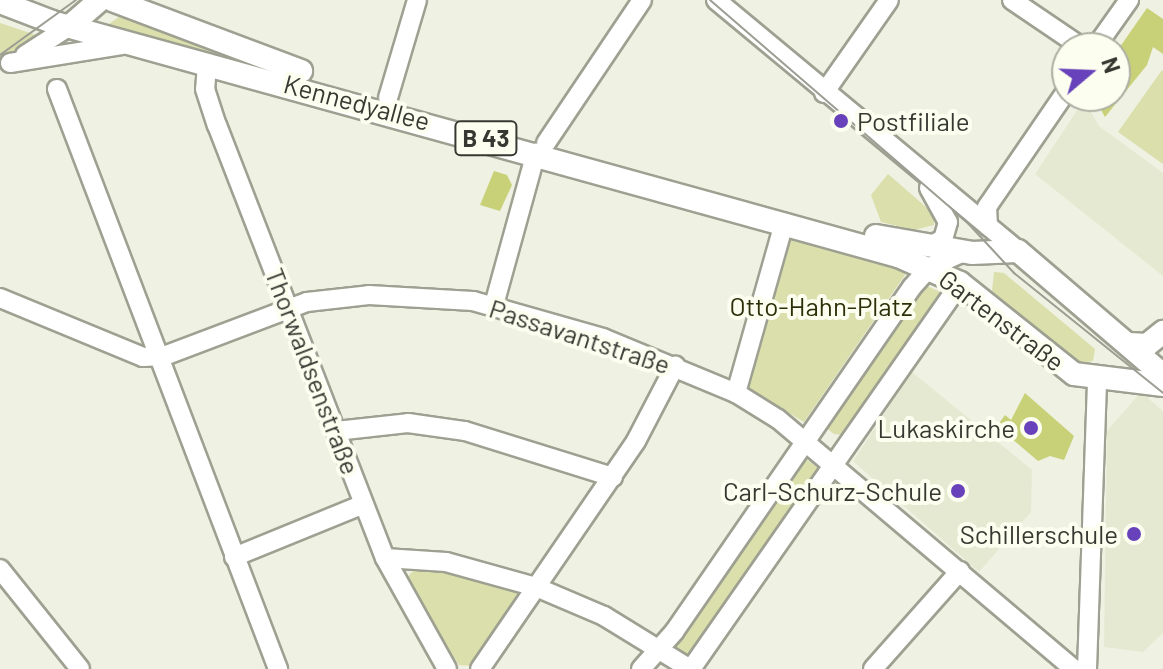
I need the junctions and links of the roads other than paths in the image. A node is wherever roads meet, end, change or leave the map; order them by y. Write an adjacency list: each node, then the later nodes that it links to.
1 (70, 0): 2 (main road)
2 (83, 0)
3 (100, 0): 13 (main road)
4 (112, 0): 16 (main road, Kennedyallee / B 43)
5 (161, 0): 16 (main road)
6 (642, 0): 24 (street)
7 (716, 0): 21 (street, Gartenstraße)
8 (889, 0): 21 (street)
9 (1012, 0): 14 (street)
10 (1129, 0): 15 (street)
11 (416, 1): 22 (street)
12 (10, 5): 13 (main road, Kennedyallee / B 43)
13 (70, 26): 17 (main road, Kennedyallee / B 43); 19 (street)
14 (1059, 32)
15 (1106, 32)
16 (206, 39): 22 (main road, Kennedyallee / B 43)
17 (132, 44): 18 (main road, Kennedyallee / B 43); 19 (street)
18 (207, 63): 24 (main road, Kennedyallee / B 43); 34 (street, Thorwaldsenstraße)
19 (5, 66)
20 (57, 89): 37 (street)
21 (824, 93): 25 (street, Gartenstraße)
22 (388, 98): 24 (main road, Kennedyallee / B 43)
23 (1052, 112): 27 (street)
24 (541, 148): 26 (main road, Kennedyallee / B 43); 30 (main road, Kennedyallee / B 43); 33 (street)
25 (918, 173): 27 (street, Gartenstraße); 30 (street, Gartenstraße)
26 (784, 223): 29 (main road, Kennedyallee / B 43); 41 (street)
27 (988, 226): 28 (street, Gartenstraße)
28 (1005, 251): 30 (main road, Gartenstraße / B 43); 31 (main road); 36 (main road, Gartenstraße)
29 (898, 256): 30 (main road, Gartenstraße / B 43)
30 (930, 256): 31 (main road, Gartenstraße / B 43); 44 (street)
31 (968, 289): 39 (main road, Gartenstraße / B 43); 45 (street)
32 (0, 298): 37 (street)
33 (494, 305): 34 (street, Passavantstraße); 38 (street, Passavantstraße)
34 (289, 307): 37 (street, Passavantstraße); 43 (street, Thorwaldsenstraße)
35 (1163, 332): 36 (main road)
36 (1129, 344): 39 (main road); 40 (main road, Gartenstraße)
37 (155, 357): 48 (street)
38 (675, 366): 41 (street, Passavantstraße); 46 (street)
39 (1097, 381): 40 (main road, Gartenstraße); 62 (street)
40 (1156, 381): 42 (main road, Gartenstraße)
41 (736, 393): 44 (street, Passavantstraße)
42 (1163, 398)
43 (336, 431): 46 (street); 47 (street, Thorwaldsenstraße)
44 (805, 439): 45 (street, Passavantstraße); 53 (street)
45 (835, 463): 51 (street, Passavantstraße); 59 (street)
46 (613, 477): 52 (street)
47 (364, 504): 48 (street); 49 (street, Thorwaldsenstraße)
48 (234, 557): 55 (street)
49 (385, 558): 52 (street); 56 (street, Thorwaldsenstraße)
50 (0, 569): 54 (street)
51 (960, 571): 60 (street); 61 (street, Passavantstraße)
52 (536, 587): 53 (street); 57 (street)
53 (661, 649): 58 (street); 59 (street)
54 (80, 669)
55 (278, 669)
56 (447, 669)
57 (480, 669)
58 (641, 669)
59 (690, 669)
60 (873, 669)
61 (1074, 669)
62 (1087, 669)

